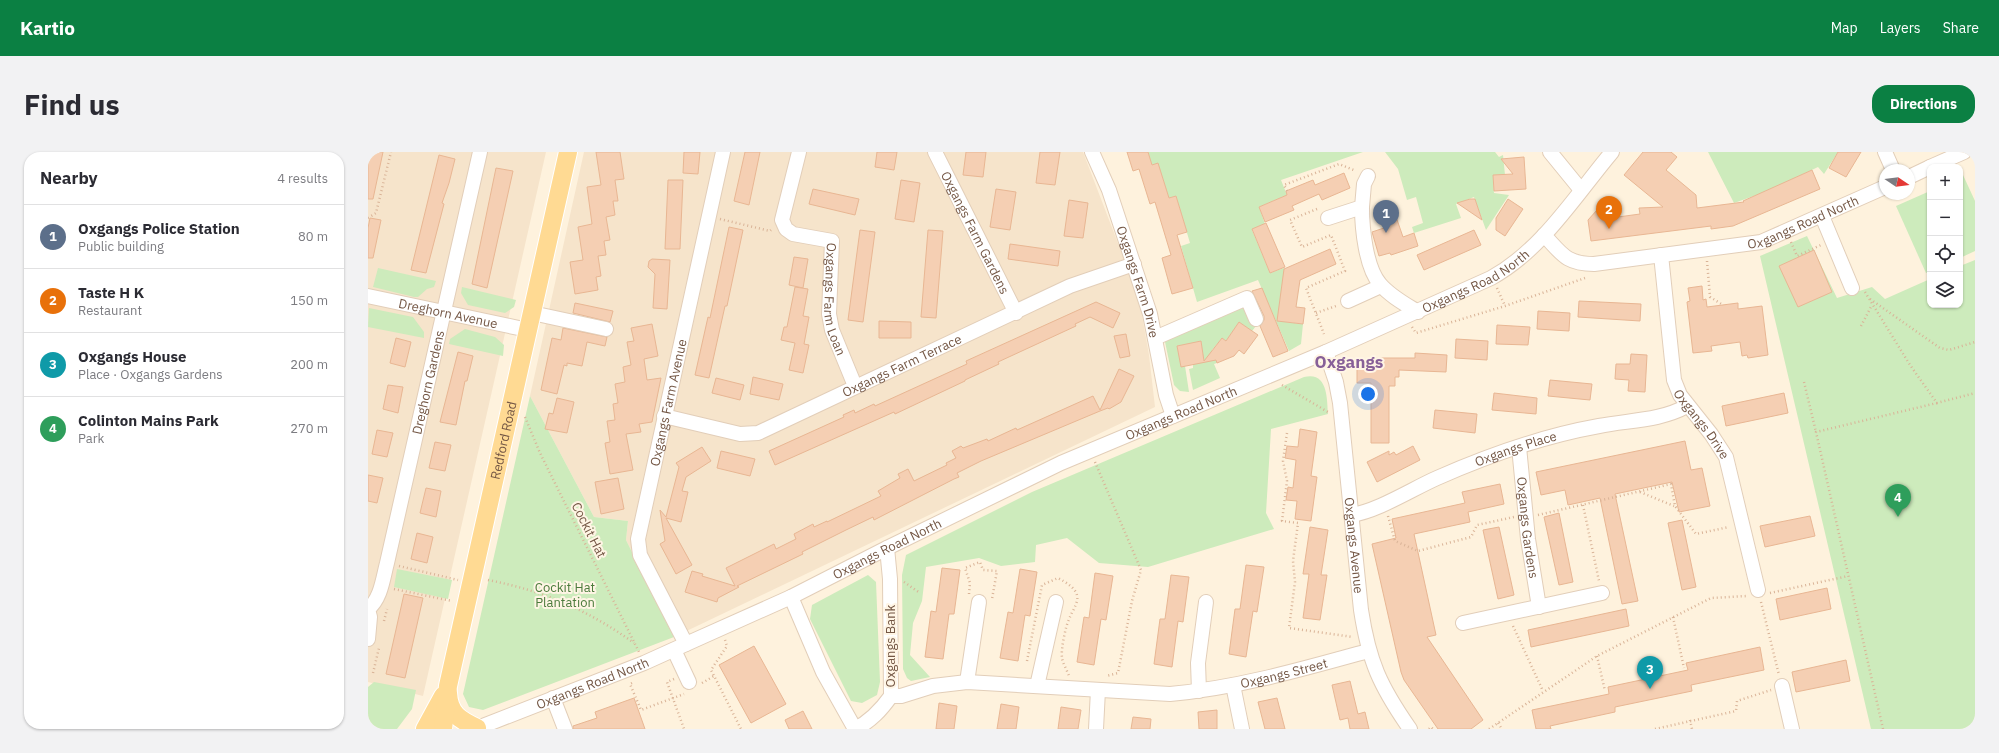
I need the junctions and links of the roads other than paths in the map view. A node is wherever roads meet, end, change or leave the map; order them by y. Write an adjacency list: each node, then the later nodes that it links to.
1 (480, 152): 28 (street, Dreghorn Gardens)
2 (568, 152): 30 (main road, Redford Road)
3 (723, 152): 39 (street, Oxgangs Farm Avenue)
4 (799, 152): 37 (street, Oxgangs Farm Loan)
5 (935, 152): 31 (street, Oxgangs Farm Gardens)
6 (1092, 152): 23 (street, Oxgangs Farm Drive)
7 (1550, 152): 16 (street)
8 (1612, 152): 16 (street)
9 (1885, 152): 11 (street)
10 (1964, 152): 12 (street)
11 (1891, 164)
12 (1937, 164)
13 (1927, 168): 14 (street)
14 (1915, 173)
15 (1368, 176): 18 (street)
16 (1581, 190): 21 (street)
17 (1879, 190): 20 (street, Oxgangs Road North)
18 (1362, 207): 19 (street); 24 (street)
19 (1323, 213)
20 (1822, 216): 22 (street, Oxgangs Road North); 25 (street)
21 (1544, 234): 22 (street, Oxgangs Road North); 29 (street, Oxgangs Road North)
22 (1661, 255): 38 (street, Oxgangs Drive)
23 (1134, 264): 31 (street, Oxgangs Farm Terrace); 35 (street, Oxgangs Farm Drive)
24 (1381, 286): 27 (street); 29 (street)
25 (1858, 289)
26 (368, 296): 28 (street, Dreghorn Avenue)
27 (1348, 301)
28 (445, 312): 34 (street, Dreghorn Avenue); 51 (street, Dreghorn Gardens)
29 (1418, 312): 36 (street, Oxgangs Road North)
30 (532, 313): 33 (street); 34 (main road, Redford Road)
31 (1016, 313): 37 (street, Oxgangs Farm Terrace)
32 (1256, 319): 35 (street)
33 (606, 329)
34 (528, 330): 58 (main road, Redford Road)
35 (1155, 338): 40 (street, Oxgangs Farm Drive)
36 (1326, 352): 40 (street, Oxgangs Road North); 42 (street, Oxgangs Avenue)
37 (855, 386): 39 (street, Oxgangs Farm Terrace)
38 (1688, 406): 41 (street, Oxgangs Place); 45 (street, Oxgangs Drive)
39 (664, 416): 55 (street, Oxgangs Farm Avenue)
40 (1173, 416): 43 (street, Oxgangs Road North)
41 (1519, 447): 42 (street, Oxgangs Place); 50 (street, Oxgangs Gardens)
42 (1351, 515): 54 (street, Oxgangs Avenue)
43 (887, 548): 46 (street, Oxgangs Road North); 64 (street, Oxgangs Bank)
44 (1602, 593): 50 (street)
45 (1758, 593)
46 (791, 597): 55 (street, Oxgangs Road North); 70 (street, Oxgangs Bank)
47 (979, 602): 56 (street)
48 (1056, 602): 59 (street)
49 (1206, 602): 63 (street)
50 (1538, 607): 52 (street)
51 (368, 610): 53 (street)
52 (1463, 624)
53 (368, 639)
54 (1367, 645): 57 (street, Oxgangs Street); 73 (street, Oxgangs Avenue)
55 (680, 647): 61 (street, Oxgangs Farm Avenue); 65 (street, Oxgangs Road North)
56 (966, 682): 59 (street, Oxgangs Street); 64 (street, Oxgangs Street)
57 (1233, 685): 63 (street, Oxgangs Street); 72 (street)
58 (448, 686): 66 (main road); 67 (main road, Redford Road); 68 (main road)
59 (1037, 686): 62 (street, Oxgangs Street)
60 (1782, 686): 74 (street)
61 (691, 687)
62 (1098, 690): 63 (street, Oxgangs Street); 71 (street)
63 (1199, 691)
64 (891, 696): 70 (street, Oxgangs Bank)
65 (553, 698): 68 (street, Oxgangs Road North); 69 (street)
66 (425, 729)
67 (443, 729)
68 (476, 729)
69 (565, 729)
70 (855, 729)
71 (1096, 729)
72 (1242, 729)
73 (1410, 729)
74 (1792, 729)

